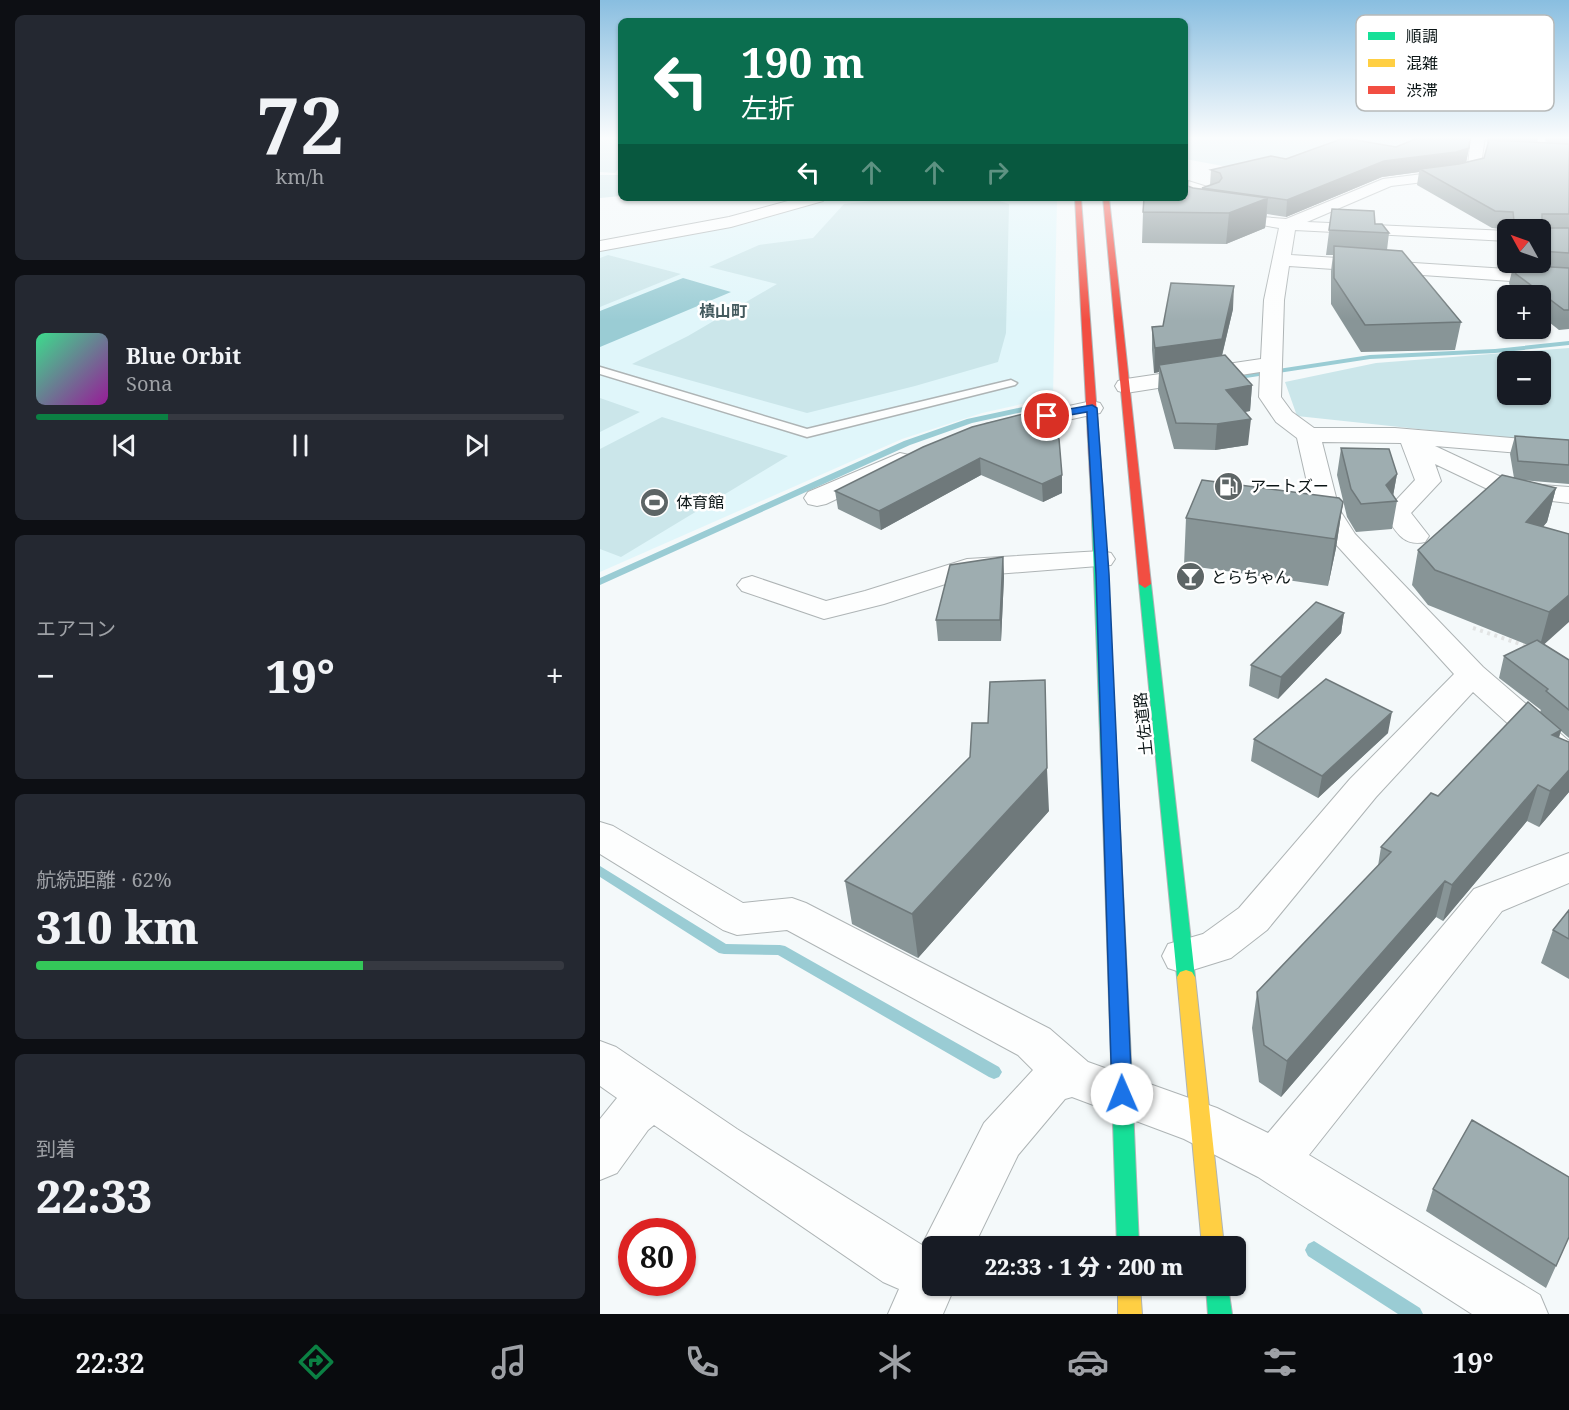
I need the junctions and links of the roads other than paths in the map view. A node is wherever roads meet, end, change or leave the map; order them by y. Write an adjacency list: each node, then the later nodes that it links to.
1 (1349, 198): 8 (street)
2 (806, 201): 10 (street)
3 (1078, 201): 17 (highway, 土佐道路)
4 (1106, 201): 16 (highway, 土佐道路)
5 (1182, 201): 6 (street)
6 (1202, 213)
7 (1256, 220): 8 (street)
8 (1288, 224): 9 (street); 11 (street)
9 (1497, 235)
10 (600, 246)
11 (1280, 260): 12 (street); 14 (street)
12 (1567, 281)
13 (600, 370): 15 (lane)
14 (1271, 371): 16 (street); 18 (street)
15 (1011, 383)
16 (1126, 386): 32 (highway, 土佐道路)
17 (1092, 408): 19 (street); 26 (highway, 土佐道路)
18 (1308, 435): 20 (street); 28 (street)
19 (967, 436)
20 (1405, 441): 22 (street); 23 (street); 25 (street)
21 (922, 450): 24 (street)
22 (1569, 450)
23 (1569, 495)
24 (817, 498)
25 (1415, 536)
26 (1101, 559): 27 (street); 35 (highway, 土佐道路)
27 (752, 585)
28 (1472, 674): 29 (street); 32 (street)
29 (1569, 760)
30 (600, 836): 34 (street)
31 (1569, 867): 39 (street)
32 (1183, 956): 37 (highway, 土佐道路)
33 (600, 1061): 36 (street)
34 (1072, 1077): 35 (street); 40 (street)
35 (1122, 1094): 37 (street); 41 (highway, 土佐道路)
36 (653, 1098): 38 (street); 43 (street)
37 (1200, 1124): 39 (street); 42 (highway, 土佐道路)
38 (600, 1157)
39 (1275, 1161): 50 (street)
40 (952, 1236)
41 (1128, 1236)
42 (1212, 1236)
43 (922, 1271)
44 (923, 1296): 47 (street)
45 (1129, 1296): 48 (highway)
46 (1218, 1296): 49 (highway)
47 (915, 1314)
48 (1130, 1314)
49 (1220, 1314)
50 (1521, 1314)

